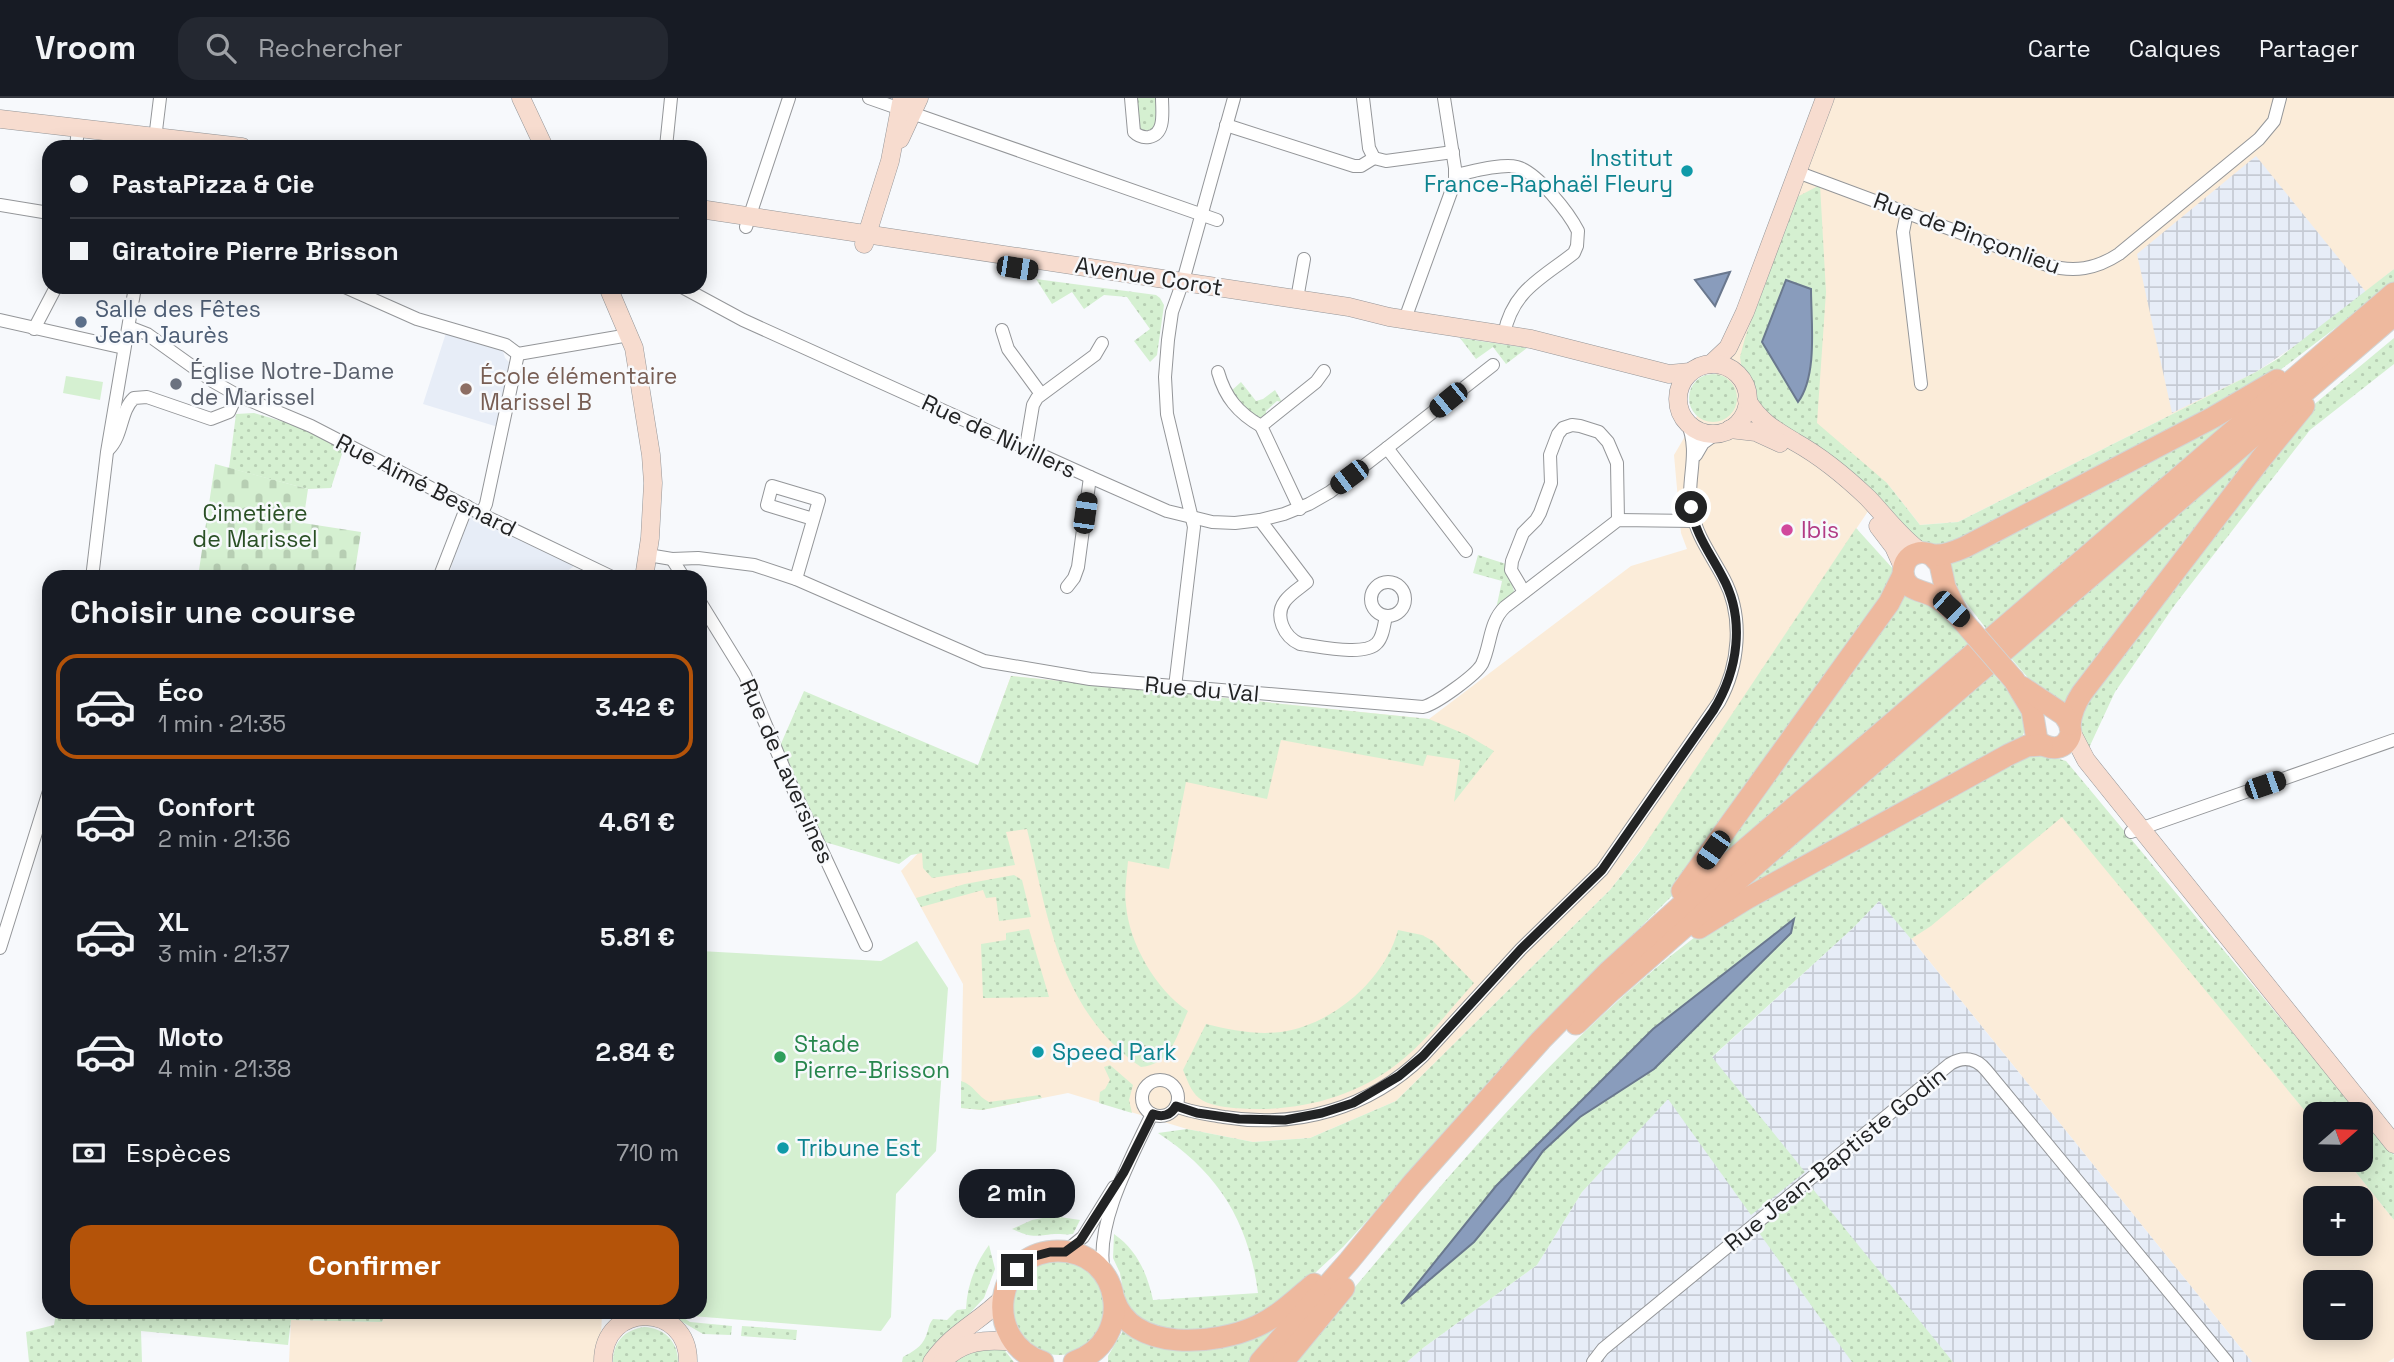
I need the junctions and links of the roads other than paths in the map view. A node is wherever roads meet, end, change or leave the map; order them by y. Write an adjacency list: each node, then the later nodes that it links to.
1 (160, 98): 19 (street)
2 (521, 98): 20 (street)
3 (671, 98): 21 (street)
4 (789, 98): 33 (street)
5 (869, 98): 13 (street)
6 (1131, 98): 7 (street)
7 (1161, 98)
8 (1234, 98): 15 (street)
9 (1363, 98): 23 (street)
10 (1444, 98): 22 (street)
11 (1825, 98): 24 (street)
12 (2280, 98): 29 (street, Rue de Pinçonlieu)
13 (908, 105): 30 (street); 34 (street)
14 (0, 119): 17 (street)
15 (1226, 125): 23 (street); 30 (street)
16 (0, 127): 17 (street)
17 (77, 138): 18 (street)
18 (103, 140)
19 (155, 140)
20 (541, 140)
21 (667, 140)
22 (1453, 152): 23 (street); 25 (street)
23 (1374, 158)
24 (1797, 172): 29 (street, Rue de Pinçonlieu); 44 (street)
25 (1456, 175): 46 (street); 52 (street)
26 (0, 205): 28 (street)
27 (707, 211): 33 (street, Avenue Corot)
28 (42, 212)
29 (1907, 212): 64 (street)
30 (1202, 215): 31 (street); 36 (street)
31 (1217, 220)
32 (707, 221): 33 (street, Avenue Corot)
33 (748, 222): 34 (street, Avenue Corot)
34 (866, 240): 36 (street, Avenue Corot)
35 (1304, 260): 43 (street)
36 (1182, 286): 43 (street, Avenue Corot); 46 (street, Avenue Corot); 80 (street)
37 (2394, 293): 48 (main road)
38 (52, 294): 50 (street)
39 (134, 294): 49 (street)
40 (361, 294): 56 (street)
41 (611, 294): 53 (street)
42 (696, 294): 72 (street, Rue de Nivillers)
43 (1297, 299): 46 (street, Avenue Corot)
44 (1745, 312): 58 (street); 63 (street)
45 (2393, 316): 104 (main road); 112 (main road)
46 (1397, 318): 52 (street, Avenue Corot)
47 (0, 320): 50 (street)
48 (2362, 321): 88 (main road); 112 (main road)
49 (129, 327): 55 (street); 66 (street, Rue Aimé Besnard)
50 (34, 328): 55 (street)
51 (1002, 330): 65 (street)
52 (1504, 334): 57 (street, Avenue Corot)
53 (629, 335): 56 (street); 86 (street)
54 (1102, 343): 65 (street)
55 (124, 348): 74 (street)
56 (518, 354): 79 (street)
57 (1628, 363): 62 (street, Avenue Corot); 68 (street, Avenue Corot)
58 (1711, 364): 62 (street); 63 (street)
59 (1493, 365): 73 (street, Rue de Nivillers)
60 (1324, 371): 70 (street)
61 (1218, 372): 70 (street)
62 (1690, 372): 68 (street)
63 (1741, 379): 67 (street)
64 (1921, 384)
65 (1041, 394): 72 (street)
66 (237, 395): 74 (street); 77 (street, Rue Aimé Besnard)
67 (1747, 400): 71 (street); 88 (street)
68 (1678, 404): 69 (street)
69 (1687, 422): 71 (street); 75 (street)
70 (1261, 426): 78 (street)
71 (1723, 431): 75 (street); 94 (street)
72 (1026, 447): 76 (street, Rue de Nivillers)
73 (1387, 448): 78 (street, Rue de Nivillers); 85 (street)
74 (107, 452): 89 (street)
75 (1693, 462): 84 (street)
76 (1090, 477): 80 (street, Rue de Nivillers); 96 (street)
77 (467, 506): 79 (street, Rue Aimé Besnard); 90 (street)
78 (1300, 509): 82 (street, Rue de Nivillers)
79 (482, 513): 91 (street, Rue Aimé Besnard)
80 (1193, 518): 82 (street, Rue de Nivillers); 103 (street)
81 (813, 519): 95 (street)
82 (1260, 520): 100 (street)
83 (1618, 520): 84 (street); 98 (street, Rue du Val); 98 (street)
84 (1694, 521): 113 (street)
85 (1465, 551)
86 (648, 555): 87 (street, Rue du Val); 92 (street)
87 (672, 559): 93 (street); 95 (street, Rue du Val)
88 (1932, 560): 94 (main road); 97 (main road); 101 (main road)
89 (93, 570)
90 (442, 570)
91 (598, 570)
92 (645, 570)
93 (679, 570)
94 (1903, 571): 97 (main road); 112 (main road)
95 (796, 579): 103 (street, Rue du Val)
96 (1067, 587)
97 (1922, 591): 101 (main road)
98 (1524, 592): 103 (street, Rue du Val)
99 (707, 613): 110 (street, Rue de Laversines)
100 (1386, 616)
101 (1961, 619): 102 (main road, bridge)
102 (2014, 680): 104 (main road); 105 (main road)
103 (1174, 687)
104 (2066, 722): 105 (main road); 107 (main road); 109 (street)
105 (2035, 724): 107 (main road)
106 (2394, 740): 109 (street)
107 (2047, 746): 109 (street); 112 (main road)
108 (42, 813): 111 (street)
109 (2136, 830): 115 (street)
110 (866, 945)
111 (0, 948)
112 (1616, 975): 117 (main road); 118 (main road)
113 (1176, 1106): 114 (street); 114 (street)
114 (1153, 1114): 116 (street)
115 (2394, 1144)
116 (1124, 1172): 119 (street); 120 (street)
117 (1413, 1183): 122 (main road); 134 (main road)
118 (1402, 1218): 135 (main road); 136 (main road)
119 (1065, 1252): 120 (main road); 121 (main road)
120 (1104, 1275): 122 (main road)
121 (1003, 1298): 126 (main road); 129 (street)
122 (1114, 1299): 125 (main road)
123 (621, 1319): 127 (street)
124 (660, 1319): 128 (street)
125 (1106, 1338): 132 (main road); 133 (main road)
126 (1020, 1351): 130 (street); 131 (main road)
127 (603, 1362)
128 (688, 1362)
129 (932, 1362)
130 (942, 1362)
131 (1043, 1362)
132 (1074, 1362)
133 (1098, 1362)
134 (1260, 1362)
135 (1271, 1362)
136 (1283, 1362)
137 (1593, 1362): 138 (street, Rue Jean-Baptiste Godin)
138 (2227, 1362)

